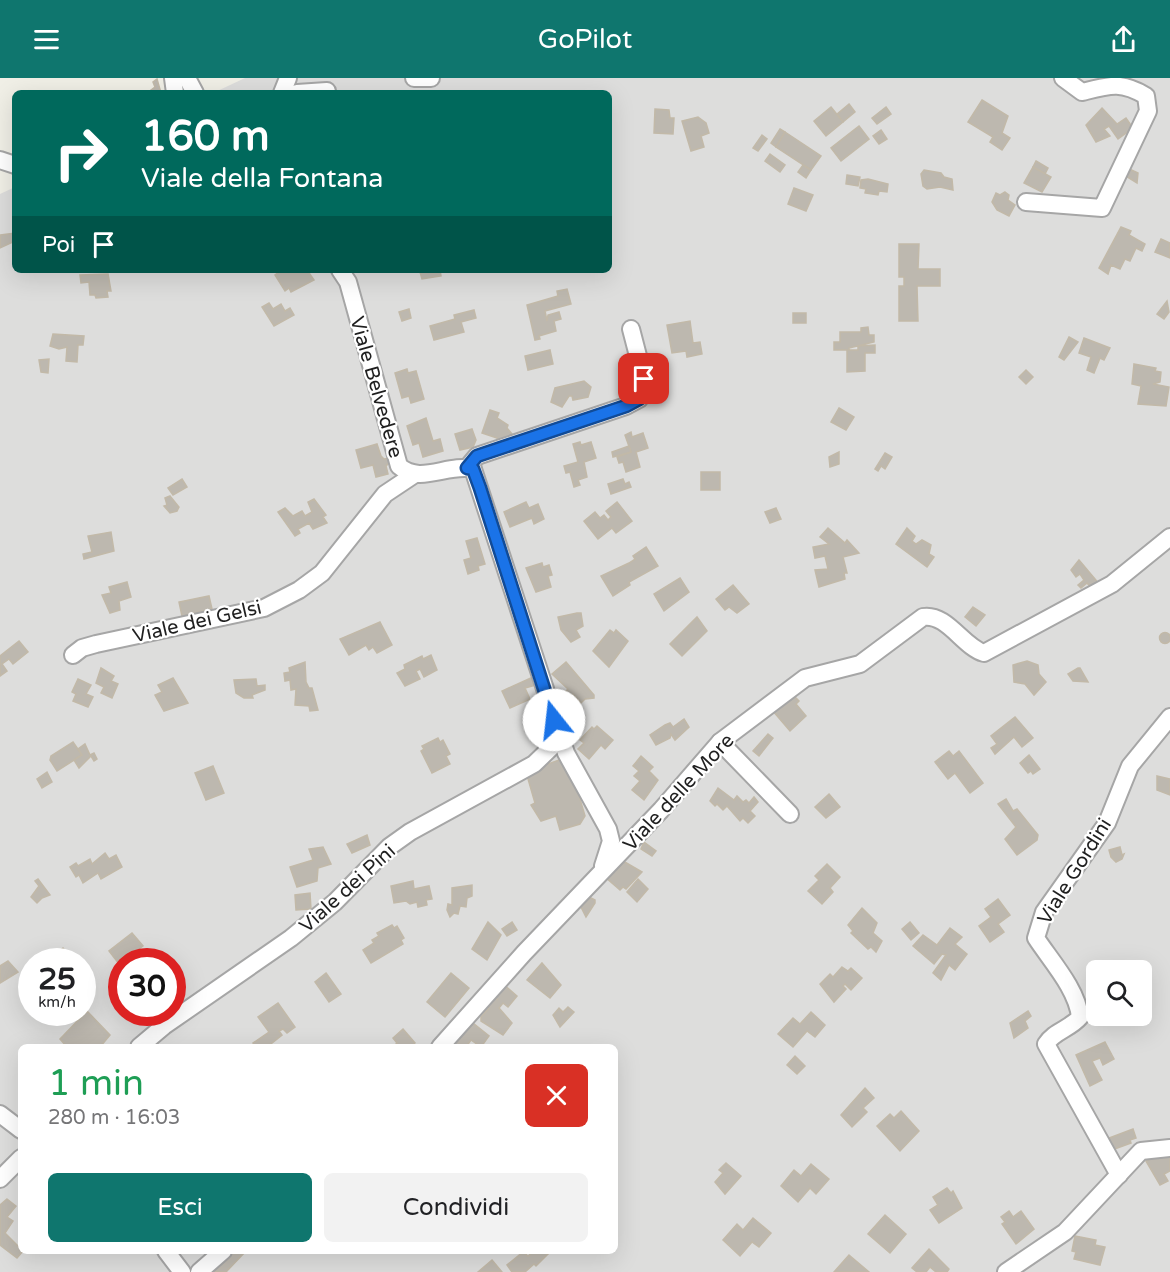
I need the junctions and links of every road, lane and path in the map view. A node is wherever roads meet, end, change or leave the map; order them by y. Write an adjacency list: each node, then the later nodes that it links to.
1 (415, 78): 2 (street)
2 (431, 78)
3 (1063, 78): 4 (street)
4 (1026, 202)
5 (342, 273): 8 (street, Viale Belvedere)
6 (631, 329): 7 (street)
7 (467, 468): 8 (street, Viale Belvedere); 12 (street)
8 (415, 474): 10 (street, Viale dei Gelsi)
9 (1170, 537): 13 (street, Viale delle More)
10 (74, 655)
11 (1170, 717): 22 (street, Viale Gordini)
12 (561, 738): 15 (street); 16 (street, Viale dei Pini)
13 (720, 742): 14 (street); 15 (street, Viale delle More)
14 (790, 814)
15 (601, 873): 17 (street, Viale delle More)
16 (143, 1044)
17 (443, 1044)
18 (0, 1114): 19 (street)
19 (18, 1128)
20 (1170, 1148): 22 (street)
21 (18, 1161): 23 (street)
22 (1119, 1175): 28 (street)
23 (0, 1179)
24 (168, 1254): 26 (street)
25 (220, 1254): 27 (street)
26 (182, 1272)
27 (199, 1272)
28 (1006, 1272)

